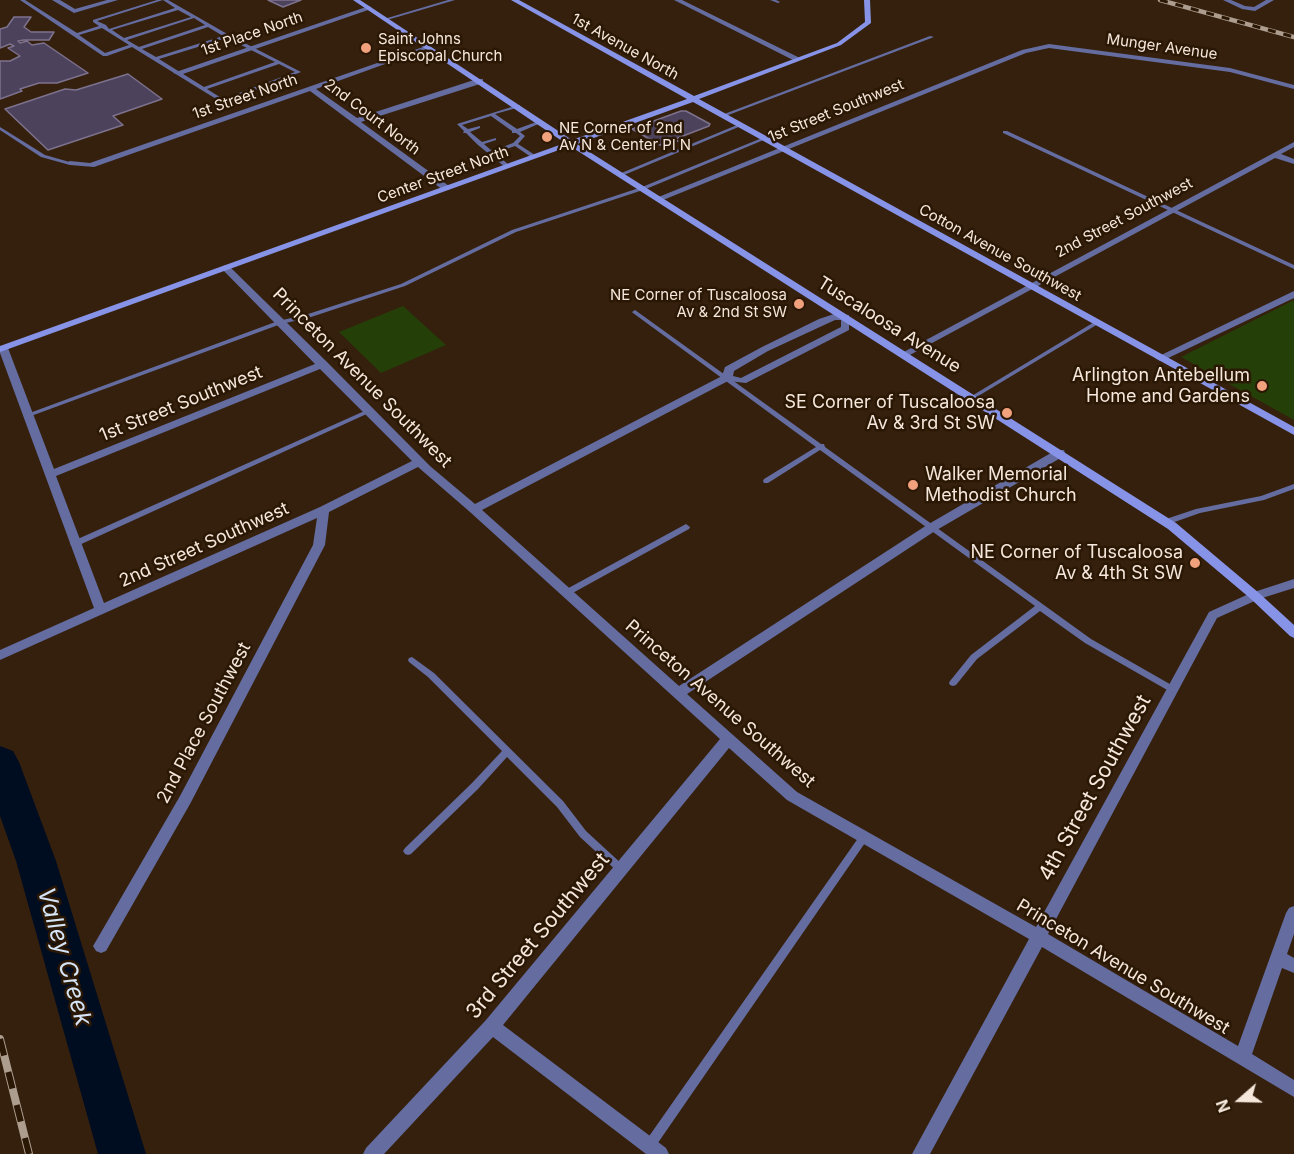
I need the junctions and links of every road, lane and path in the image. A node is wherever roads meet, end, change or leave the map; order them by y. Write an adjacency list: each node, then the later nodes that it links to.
1 (22, 0): 18 (lane)
2 (56, 0): 3 (street)
3 (115, 0)
4 (163, 0): 12 (lane); 17 (lane)
5 (356, 0): 13 (street, Tuscaloosa Avenue)
6 (453, 0): 15 (lane)
7 (514, 0): 34 (street, 1st Avenue North)
8 (677, 0): 27 (street)
9 (867, 0): 27 (street, Center Street North)
10 (1226, 0): 11 (street)
11 (1271, 0)
12 (179, 8): 14 (lane); 17 (lane)
13 (369, 8): 15 (street, Tuscaloosa Avenue); 24 (street, 1st Place North)
14 (194, 17): 16 (lane); 21 (lane)
15 (386, 19): 23 (street, Tuscaloosa Avenue)
16 (209, 25): 19 (lane); 22 (lane)
17 (106, 28): 18 (lane); 21 (lane)
18 (76, 35): 22 (lane)
19 (227, 36): 24 (lane); 26 (lane)
20 (932, 38): 37 (lane)
21 (124, 39): 22 (lane)
22 (136, 47): 26 (lane)
23 (428, 47): 30 (street, Tuscaloosa Avenue); 32 (street, 1st Street North)
24 (252, 48): 28 (lane); 29 (street, 1st Place North)
25 (1024, 51): 31 (street, Munger Avenue); 52 (street, 1st Street Southwest)
26 (155, 59): 29 (lane)
27 (798, 59): 34 (street, Center Street North)
28 (279, 62): 33 (lane); 33 (lane)
29 (177, 73): 33 (lane)
30 (480, 81): 35 (street, Tuscaloosa Avenue); 38 (street)
31 (1294, 87)
32 (311, 88): 38 (street, 2nd Court North); 57 (street, 1st Street North)
33 (204, 89)
34 (692, 100): 37 (street, Cotton Avenue Southwest); 48 (street, Center Street North)
35 (518, 106): 36 (lane); 39 (street, Tuscaloosa Avenue)
36 (493, 115): 43 (lane); 44 (lane)
37 (721, 116): 40 (street, Cotton Avenue Southwest)
38 (356, 122): 60 (street, 2nd Court North)
39 (541, 122): 44 (lane); 48 (street, Tuscaloosa Avenue)
40 (739, 126): 47 (street, Cotton Avenue Southwest); 59 (lane)
41 (478, 127): 43 (lane)
42 (0, 128): 57 (lane)
43 (465, 132): 49 (lane)
44 (514, 132): 50 (lane)
45 (1005, 132): 63 (lane)
46 (494, 139): 49 (lane)
47 (764, 140): 52 (street, Cotton Avenue Southwest); 61 (lane)
48 (571, 143): 55 (street, Center Street North); 59 (street, Tuscaloosa Avenue)
49 (480, 144): 53 (lane)
50 (515, 144): 53 (lane); 55 (lane)
51 (1294, 144): 54 (street, 2nd Street Southwest)
52 (781, 149): 62 (street, 1st Street Southwest); 66 (street, Cotton Avenue Southwest)
53 (491, 153): 58 (lane)
54 (1275, 155): 56 (street); 63 (street, 2nd Street Southwest)
55 (533, 156): 58 (street, Center Street North)
56 (1294, 162)
57 (70, 163)
58 (507, 166): 60 (street, Center Street North)
59 (622, 174): 61 (street, Tuscaloosa Avenue)
60 (446, 188): 65 (street, Center Street North)
61 (644, 188): 62 (street, Tuscaloosa Avenue); 70 (lane)
62 (660, 198): 69 (street, Tuscaloosa Avenue)
63 (1170, 209): 64 (lane); 66 (street, 2nd Street Southwest)
64 (1294, 267)
65 (226, 268): 70 (street, Princeton Avenue Southwest); 72 (street, Center Street North)
66 (1029, 286): 71 (street, Cotton Avenue Southwest); 73 (street, 2nd Street Southwest)
67 (1294, 294): 74 (street)
68 (635, 312): 76 (lane)
69 (846, 317): 73 (street, Tuscaloosa Avenue); 76 (street); 76 (street)
70 (280, 322): 75 (street, Princeton Avenue Southwest); 79 (lane)
71 (1096, 323): 74 (street, Cotton Avenue Southwest); 77 (lane)
72 (1, 348): 79 (street)
73 (905, 354): 77 (street, Tuscaloosa Avenue)
74 (1160, 358): 80 (street, Cotton Avenue Southwest)
75 (323, 364): 78 (street, Princeton Avenue Southwest); 84 (street, 1st Street Southwest)
76 (727, 378): 81 (lane); 87 (street)
77 (973, 397): 82 (street, Tuscaloosa Avenue)
78 (369, 411): 83 (street, Princeton Avenue Southwest); 92 (lane)
79 (29, 415): 84 (street)
80 (1294, 432)
81 (822, 446): 85 (lane); 91 (lane)
82 (1060, 453): 89 (street, Tuscaloosa Avenue); 91 (street)
83 (420, 462): 87 (street, Princeton Avenue Southwest); 88 (street, 2nd Street Southwest)
84 (51, 474): 92 (street)
85 (765, 481)
86 (1294, 486): 89 (lane)
87 (474, 509): 94 (street, Princeton Avenue Southwest)
88 (324, 510): 97 (street, 2nd Street Southwest); 111 (street, 2nd Place Southwest)
89 (1166, 522): 95 (street, Tuscaloosa Avenue)
90 (686, 527): 94 (lane)
91 (931, 528): 96 (lane); 103 (street)
92 (74, 544): 97 (street)
93 (1294, 583): 95 (street, 4th Street Southwest)
94 (566, 593): 103 (street, Princeton Avenue Southwest)
95 (1255, 596): 98 (street, Tuscaloosa Avenue); 102 (street, 4th Street Southwest)
96 (1041, 606): 101 (lane); 102 (lane)
97 (101, 611): 99 (street, 2nd Street Southwest)
98 (1294, 633)
99 (0, 655)
100 (412, 660): 105 (lane)
101 (953, 683)
102 (1172, 689): 110 (street, 4th Street Southwest)
103 (678, 693): 104 (street, Princeton Avenue Southwest)
104 (729, 738): 106 (street, Princeton Avenue Southwest); 108 (street, 3rd Street Southwest)
105 (506, 752): 107 (lane); 108 (lane)
106 (864, 837): 110 (street, Princeton Avenue Southwest); 117 (lane)
107 (408, 851)
108 (621, 869): 114 (street, 3rd Street Southwest)
109 (1294, 912): 112 (street)
110 (1038, 936): 115 (street, Princeton Avenue Southwest); 119 (street, 4th Street Southwest)
111 (101, 946)
112 (1278, 958): 113 (street); 115 (street)
113 (1294, 966)
114 (492, 1026): 117 (street); 118 (street, 3rd Street Southwest)
115 (1242, 1058): 116 (street, Princeton Avenue Southwest)
116 (1294, 1089)
117 (654, 1150)
118 (372, 1154)
119 (921, 1154)

